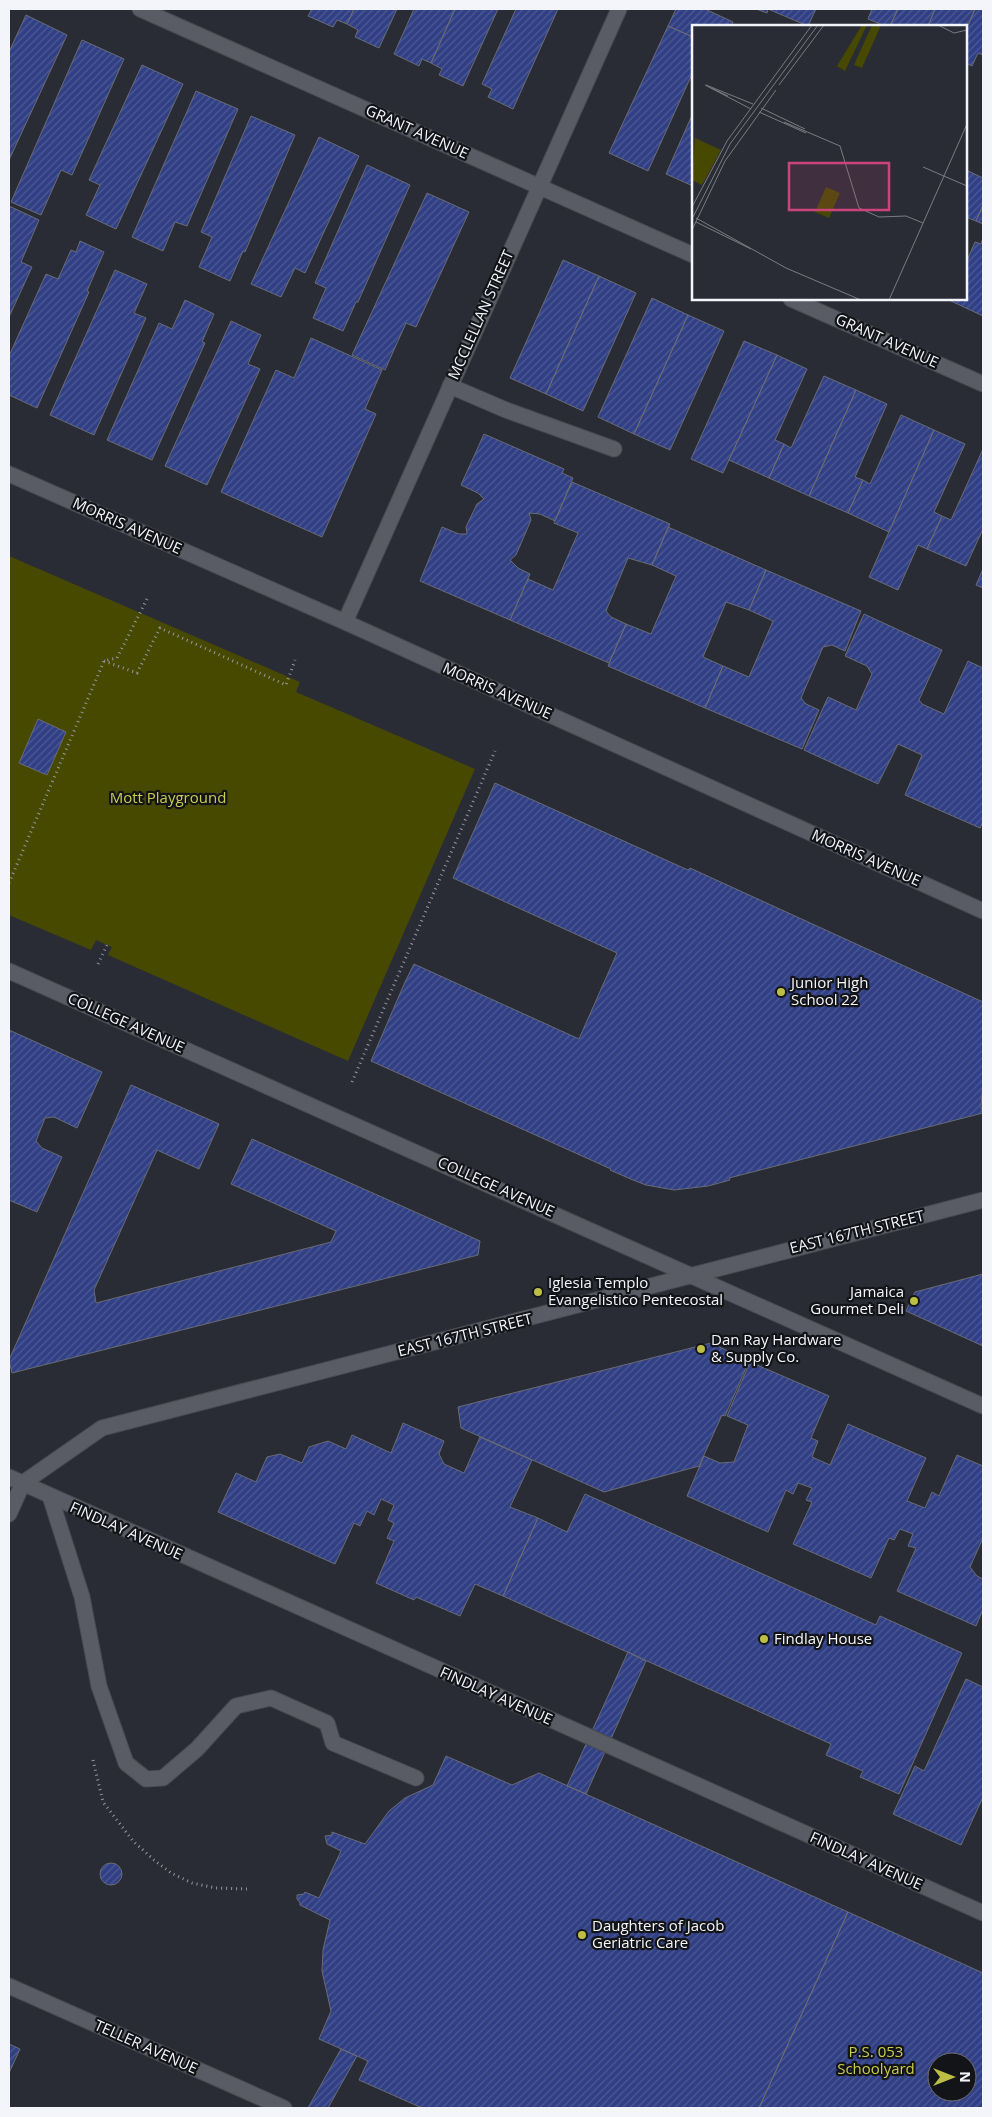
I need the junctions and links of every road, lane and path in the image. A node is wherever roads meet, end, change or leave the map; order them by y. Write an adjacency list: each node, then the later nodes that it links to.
1 (140, 9): 3 (street, GRANT AVENUE)
2 (619, 9): 3 (street, MCCLELLAN STREET)
3 (538, 187): 4 (street, GRANT AVENUE); 7 (street, MCCLELLAN STREET)
4 (692, 255)
5 (793, 300): 6 (street, GRANT AVENUE)
6 (983, 384)
7 (450, 386): 8 (street); 11 (street, MCCLELLAN STREET)
8 (614, 449)
9 (9, 474): 11 (street, MORRIS AVENUE)
10 (148, 597): 13 (path)
11 (345, 622): 16 (street, MORRIS AVENUE)
12 (295, 660): 13 (path)
13 (104, 661): 15 (path)
14 (496, 751): 20 (path)
15 (9, 883)
16 (983, 911)
17 (107, 945): 18 (path)
18 (98, 964)
19 (9, 971): 22 (street, COLLEGE AVENUE)
20 (352, 1082)
21 (983, 1200): 22 (street, EAST 167TH STREET)
22 (692, 1274): 23 (street, COLLEGE AVENUE); 24 (street, EAST 167TH STREET)
23 (983, 1406)
24 (16, 1480): 25 (street, FINDLAY AVENUE); 26 (street)
25 (50, 1496): 27 (street); 30 (street, FINDLAY AVENUE)
26 (9, 1514)
27 (416, 1778)
28 (139, 1847): 29 (path)
29 (247, 1889)
30 (983, 1913)
31 (9, 1986): 32 (street, TELLER AVENUE)
32 (284, 2108)

